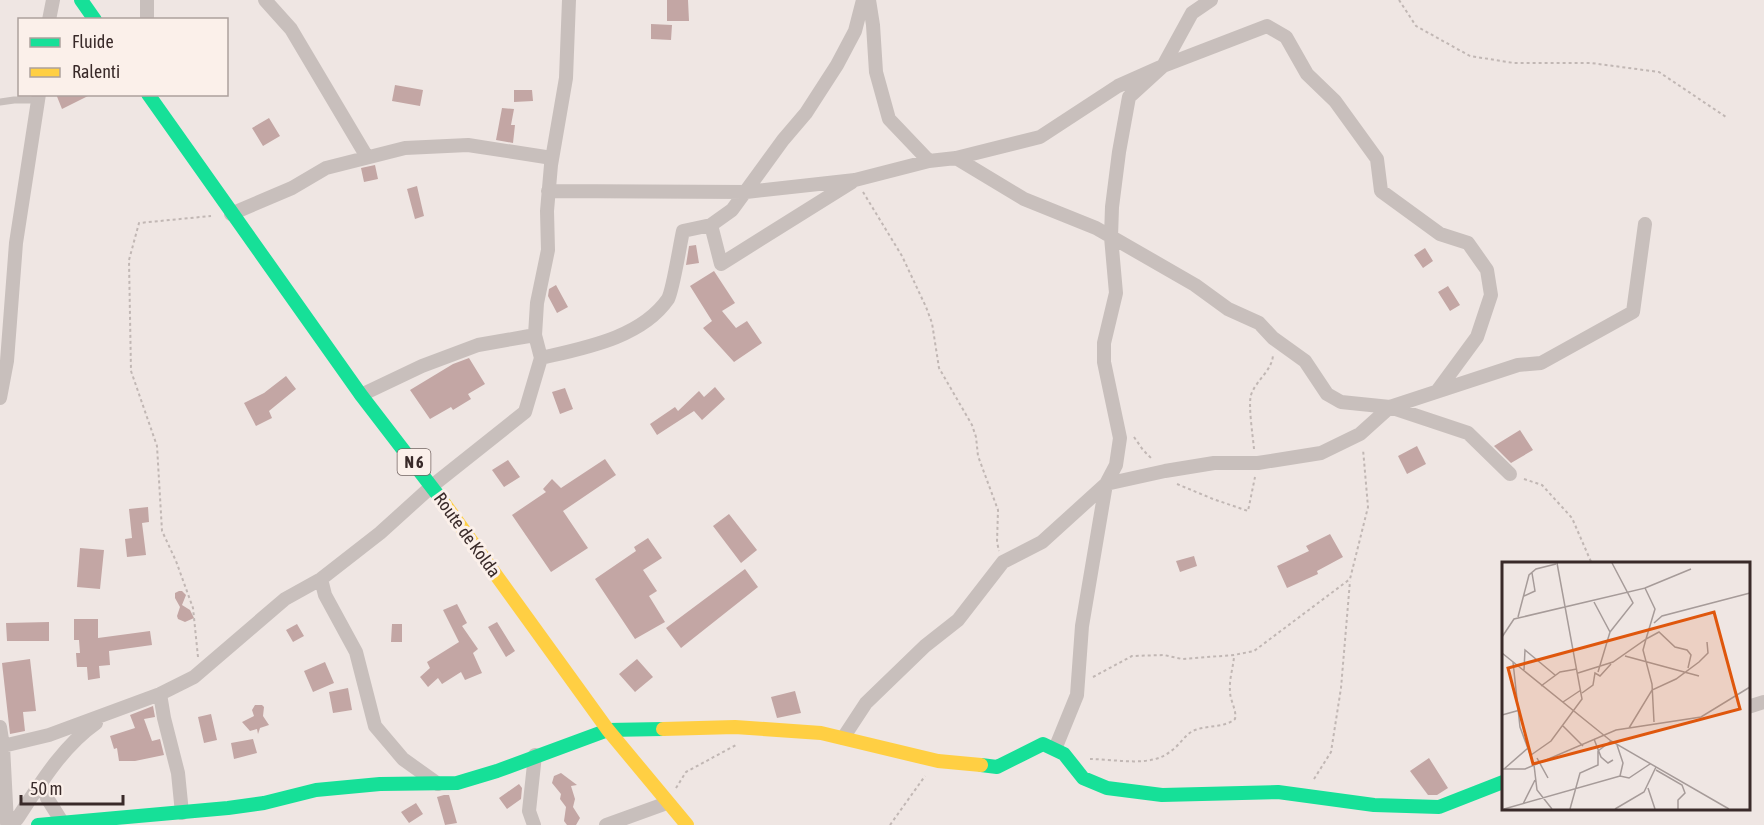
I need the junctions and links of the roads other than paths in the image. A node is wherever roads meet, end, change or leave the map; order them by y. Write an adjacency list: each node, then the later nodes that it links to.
1 (53, 0): 9 (street)
2 (81, 0): 10 (street)
3 (147, 0): 11 (street)
4 (265, 0): 16 (street)
5 (569, 0): 17 (street)
6 (863, 0): 22 (street)
7 (869, 0): 19 (street)
8 (1211, 0): 12 (street)
9 (49, 18)
10 (94, 18)
11 (147, 18)
12 (1162, 66): 18 (street); 26 (street); 30 (street)
13 (149, 96): 23 (street, Route de Kolda / N 6)
14 (38, 97): 15 (lane); 29 (street)
15 (0, 102)
16 (367, 157): 17 (street); 23 (street)
17 (552, 158): 21 (street)
18 (957, 158): 19 (street); 26 (street)
19 (929, 161): 20 (street)
20 (855, 180): 22 (street); 25 (street)
21 (548, 191): 22 (street); 27 (street)
22 (746, 192): 25 (street)
23 (231, 214): 31 (street, Route de Kolda / N 6)
24 (1645, 224): 30 (street)
25 (711, 225): 28 (street)
26 (1111, 237): 33 (street); 35 (street)
27 (535, 335): 28 (street); 31 (street)
28 (541, 358): 36 (street)
29 (4, 363): 32 (street)
30 (1438, 390): 33 (street)
31 (361, 395): 36 (street, Route de Kolda / N 6)
32 (0, 398)
33 (1390, 407): 34 (street); 35 (street)
34 (1510, 474)
35 (1107, 484): 44 (street); 46 (street)
36 (432, 486): 37 (street); 43 (street, Route de Kolda / N 6)
37 (321, 579): 38 (street); 50 (street)
38 (160, 694): 41 (street); 52 (street)
39 (1764, 702): 40 (street)
40 (1749, 707)
41 (112, 711): 45 (street); 49 (street)
42 (0, 727): 45 (street)
43 (608, 730): 44 (street); 47 (street); 51 (street, Route de Kolda / N 6)
44 (843, 738): 46 (street)
45 (3, 746): 53 (street)
46 (1055, 748): 48 (street)
47 (535, 755): 50 (street); 56 (street)
48 (1502, 782)
49 (42, 783): 53 (street); 54 (street)
50 (438, 784): 52 (street)
51 (667, 803): 57 (street); 58 (street, Route de Kolda / N 6)
52 (182, 813): 54 (street)
53 (7, 820)
54 (64, 824): 55 (street)
55 (38, 825)
56 (534, 825)
57 (606, 825)
58 (687, 825)

